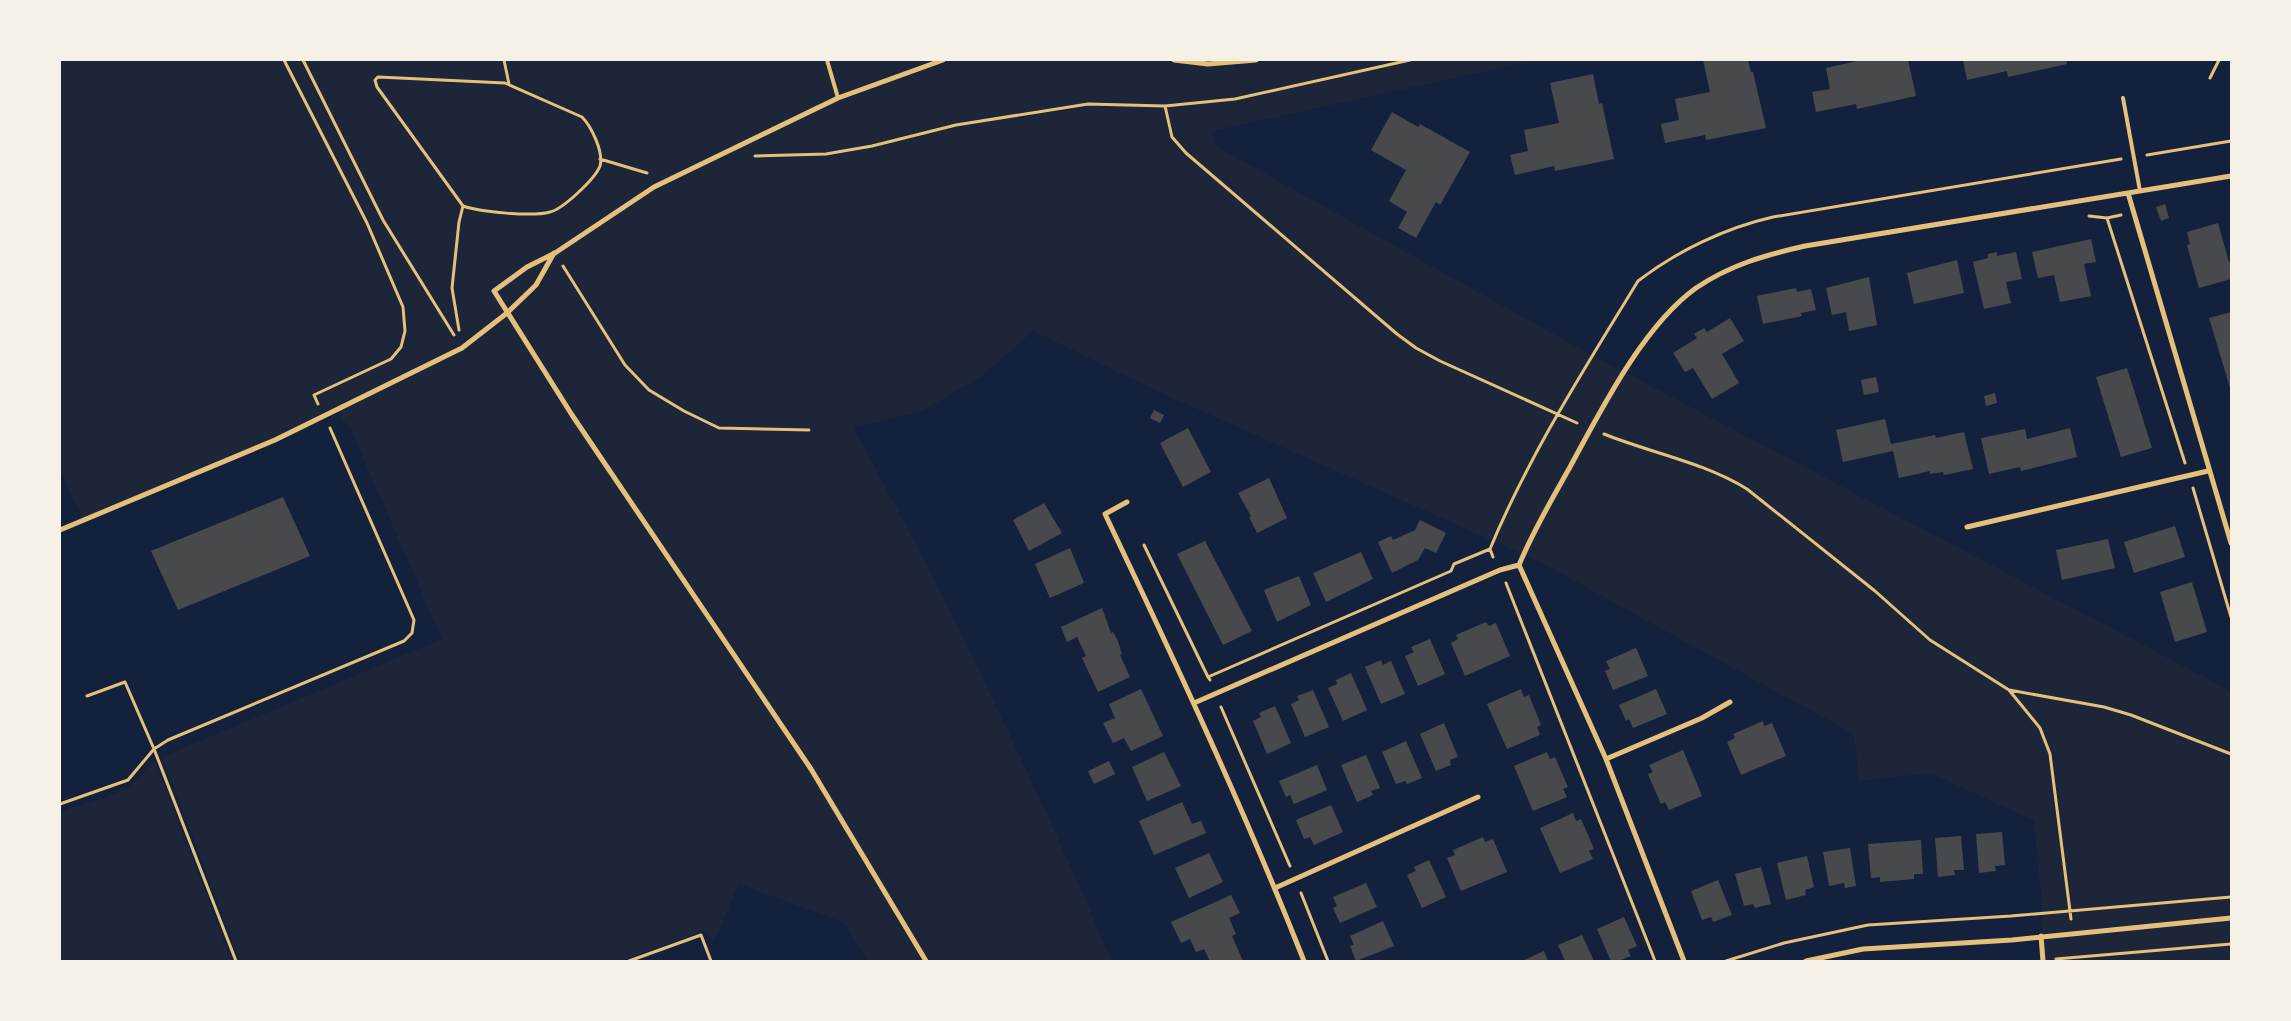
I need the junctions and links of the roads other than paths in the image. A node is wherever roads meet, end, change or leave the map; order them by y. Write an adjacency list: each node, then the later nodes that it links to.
1 (827, 60): 5 (lane)
2 (943, 60): 5 (street)
3 (1174, 60): 4 (street)
4 (1256, 60)
5 (838, 98): 10 (street)
6 (2124, 98): 8 (lane)
7 (2231, 176): 8 (street)
8 (2140, 192): 9 (street)
9 (2128, 194): 12 (street); 17 (street)
10 (555, 253): 11 (street); 11 (street)
11 (507, 313): 15 (street); 25 (street)
12 (2208, 471): 14 (street); 16 (street)
13 (1127, 502): 19 (street)
14 (1968, 527)
15 (60, 530)
16 (2231, 543)
17 (1520, 565): 19 (street); 20 (street)
18 (1730, 702): 20 (street)
19 (1194, 703): 22 (street)
20 (1606, 759): 27 (street)
21 (1478, 798): 22 (street)
22 (1275, 888): 26 (street)
23 (2231, 918): 24 (street)
24 (2041, 936): 28 (street); 29 (street)
25 (926, 961)
26 (1304, 961)
27 (1684, 961)
28 (1806, 961)
29 (2043, 961)

